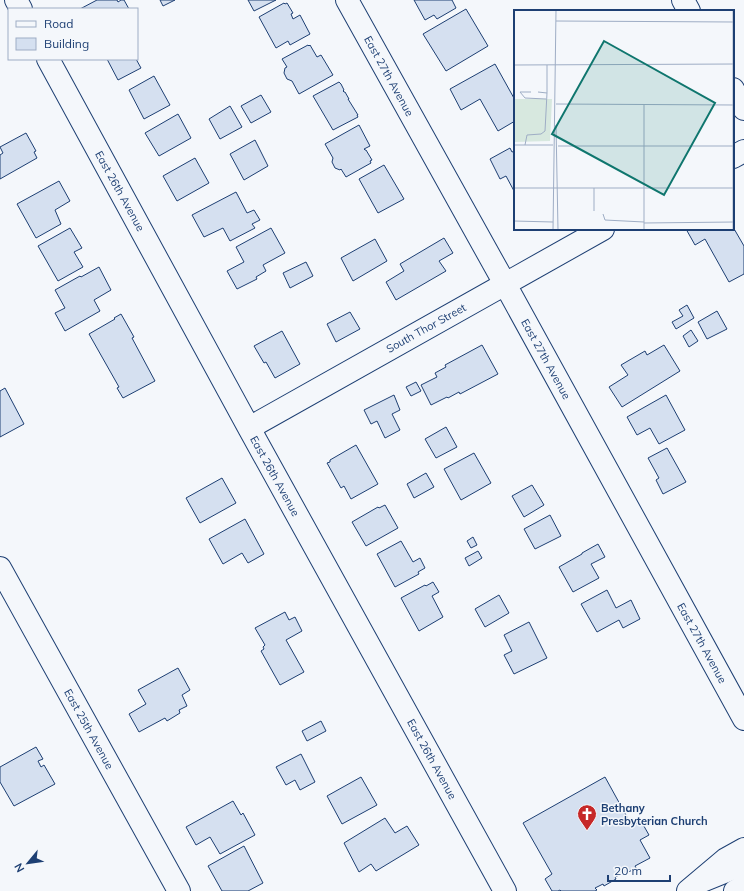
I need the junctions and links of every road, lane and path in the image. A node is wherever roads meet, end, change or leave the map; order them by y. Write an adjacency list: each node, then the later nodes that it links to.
1 (347, 0): 10 (street, East 27th Avenue)
2 (683, 0): 3 (street)
3 (688, 10)
4 (49, 60): 11 (street, East 26th Avenue)
5 (734, 91): 6 (street)
6 (744, 109)
7 (744, 151): 8 (street)
8 (734, 156)
9 (601, 230): 10 (street, South Thor Street)
10 (505, 284): 11 (street, South Thor Street); 13 (street, East 27th Avenue)
11 (249, 428): 19 (street, East 26th Avenue)
12 (0, 568): 18 (street, East 25th Avenue)
13 (744, 719)
14 (744, 849): 17 (street)
15 (744, 864): 17 (street)
16 (744, 886): 20 (street)
17 (694, 887)
18 (179, 891)
19 (505, 891)
20 (735, 891)

